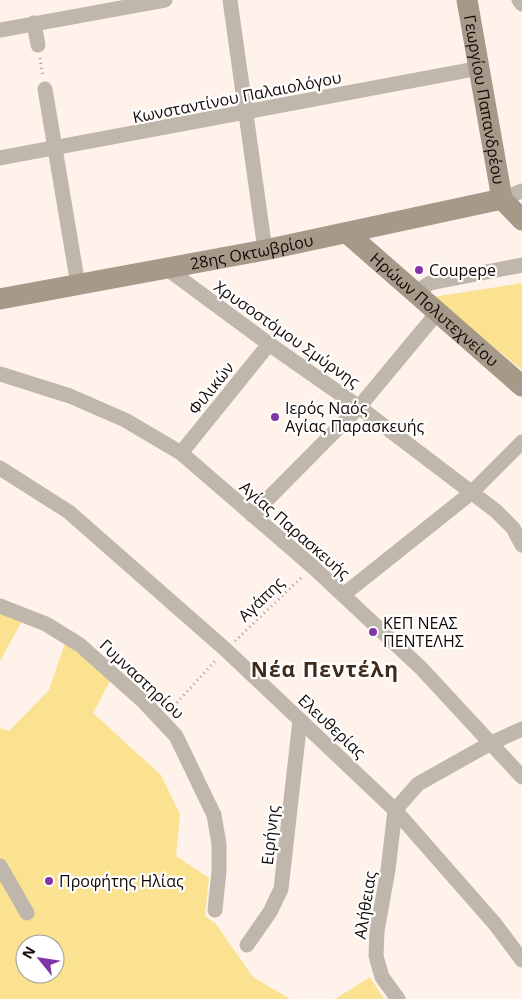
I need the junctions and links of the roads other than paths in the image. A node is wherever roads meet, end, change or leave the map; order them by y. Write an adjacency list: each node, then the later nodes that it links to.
1 (165, 0): 6 (street)
2 (230, 0): 11 (street)
3 (468, 0): 9 (main road, Γεωργίου Παπανδρέου)
4 (519, 0): 5 (street)
5 (522, 4)
6 (34, 23): 7 (street); 8 (street)
7 (0, 30)
8 (38, 45)
9 (480, 68): 11 (street, Κωνσταντίνου Παλαιολόγου); 15 (main road, Γεωργίου Παπανδρέου)
10 (45, 89): 12 (street)
11 (245, 114): 12 (street, Κωνσταντίνου Παλαιολόγου); 19 (street)
12 (56, 148): 13 (street, Κωνσταντίνου Παλαιολόγου); 23 (street)
13 (0, 158)
14 (522, 191): 15 (street)
15 (502, 199): 16 (main road); 17 (main road, 28ης Οκτωβρίου)
16 (522, 220)
17 (395, 223): 18 (main road, 28ης Οκτωβρίου); 20 (main road)
18 (347, 233): 19 (main road, 28ης Οκτωβρίου); 20 (main road, Ηρώων Πολυτεχνείου)
19 (265, 250): 22 (main road, 28ης Οκτωβρίου)
20 (381, 262): 24 (main road, Ηρώων Πολυτεχνείου)
21 (522, 265): 24 (street)
22 (166, 268): 23 (main road, 28ης Οκτωβρίου); 27 (street, Χρυσοστόμου Σμύρνης)
23 (78, 285): 25 (main road, 28ης Οκτωβρίου)
24 (415, 293): 26 (main road, Ηρώων Πολυτεχνείου)
25 (0, 299)
26 (437, 313): 29 (main road, Ηρώων Πολυτεχνείου); 30 (street)
27 (269, 344): 30 (street, Χρυσοστόμου Σμύρνης); 32 (street, Φιλικών)
28 (0, 374): 32 (street, Αγίας Παρασκευής)
29 (522, 386)
30 (359, 407): 34 (street, Χρυσοστόμου Σμύρνης); 35 (street)
31 (522, 442): 34 (street)
32 (181, 453): 35 (street, Αγίας Παρασκευής)
33 (0, 468): 39 (street, Ελευθερίας)
34 (471, 493): 36 (street, Χρυσοστόμου Σμύρνης); 37 (street)
35 (252, 515): 37 (street, Αγίας Παρασκευής)
36 (522, 546)
37 (343, 595): 41 (street, Αγίας Παρασκευής)
38 (0, 606): 45 (street, Γυμναστηρίου)
39 (300, 720): 43 (street, Ελευθερίας); 47 (street, Ειρήνης)
40 (522, 729): 41 (street)
41 (491, 743): 42 (street, Αγίας Παρασκευής); 43 (street)
42 (522, 777)
43 (395, 810): 48 (street, Ελευθερίας); 49 (street, Αλήθειας)
44 (0, 866): 46 (street)
45 (215, 910)
46 (27, 913)
47 (247, 945)
48 (522, 960)
49 (398, 999)

